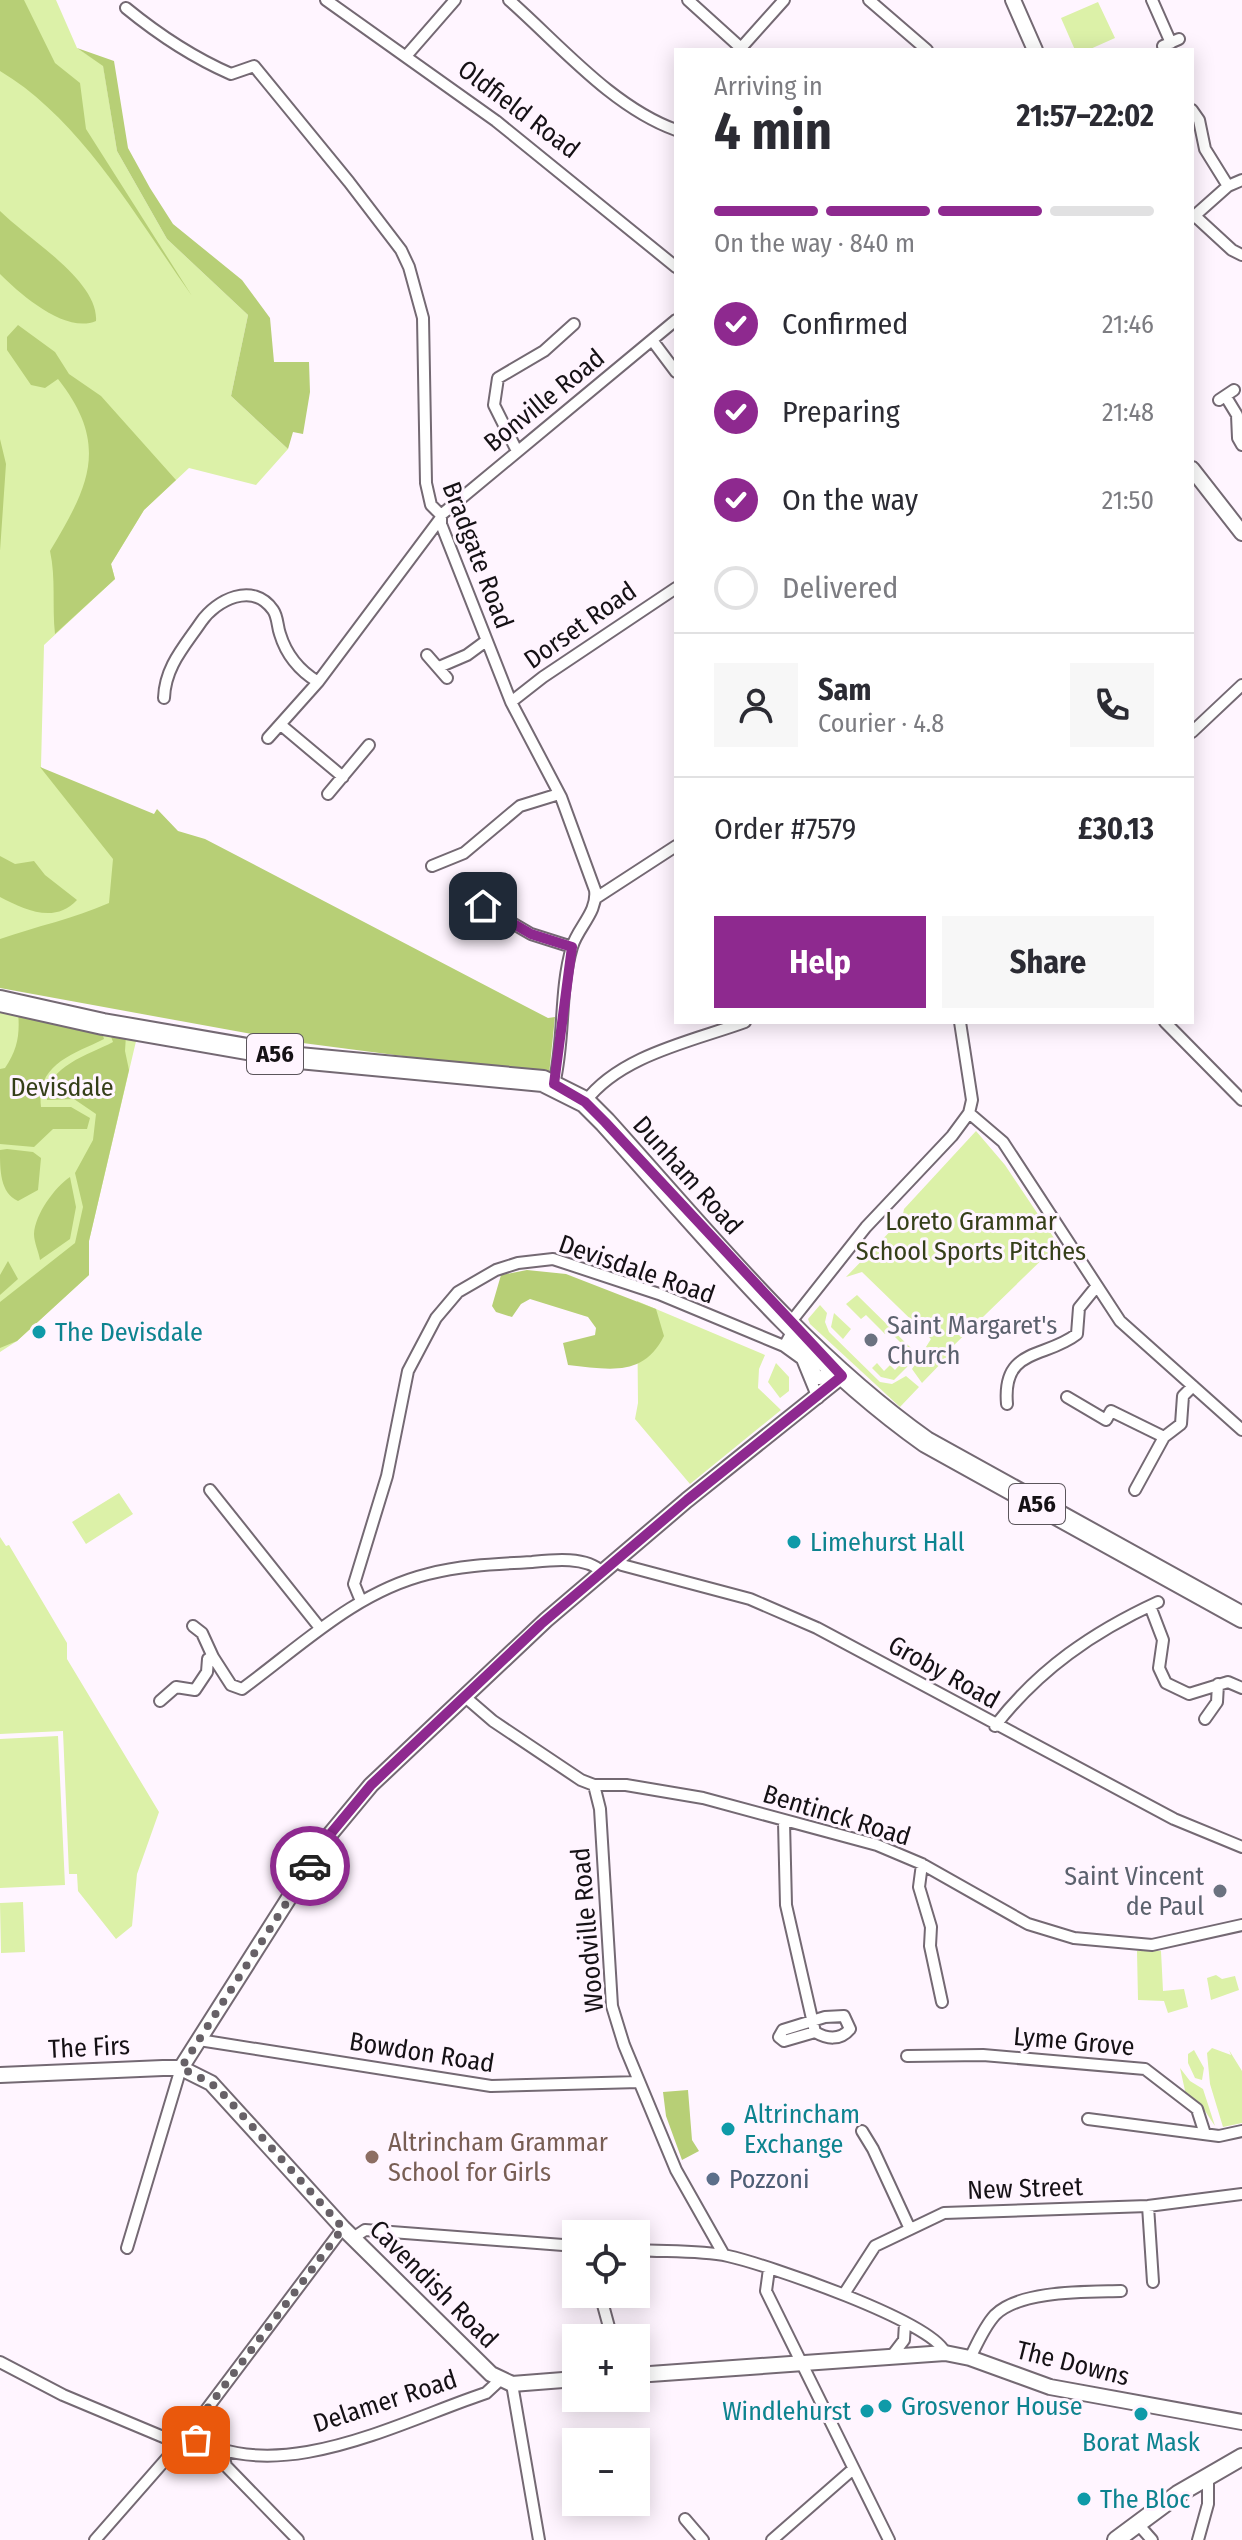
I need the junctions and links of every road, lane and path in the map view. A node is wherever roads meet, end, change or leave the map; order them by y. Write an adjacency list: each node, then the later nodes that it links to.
1 (326, 0): 13 (street, Oldfield Road)
2 (455, 0): 13 (street)
3 (509, 0): 15 (street)
4 (688, 0): 5 (street)
5 (784, 0)
6 (869, 0): 11 (street)
7 (1152, 0): 10 (street)
8 (1014, 1): 12 (street)
9 (126, 8): 30 (street, Bradgate Road)
10 (1171, 43)
11 (913, 46)
12 (1034, 48)
13 (407, 55): 21 (street, Oldfield Road)
14 (1194, 113): 17 (street)
15 (674, 129)
16 (1242, 180): 17 (street)
17 (1228, 186): 18 (street)
18 (1194, 216)
19 (1194, 218): 20 (street)
20 (1242, 255)
21 (674, 265)
22 (674, 322): 24 (street, Bonville Road)
23 (574, 324): 28 (street)
24 (652, 340): 25 (street); 28 (street, Bonville Road)
25 (674, 369)
26 (1226, 396): 27 (street)
27 (1242, 445)
28 (517, 451): 30 (street, Bonville Road)
29 (1194, 472): 31 (street)
30 (440, 517): 33 (street, Bradgate Road); 37 (street, Bonville Road)
31 (1242, 533)
32 (674, 589): 40 (street, Dorset Road)
33 (486, 641): 35 (street); 40 (street, Bradgate Road)
34 (427, 655): 35 (street)
35 (439, 667): 36 (street)
36 (447, 678)
37 (318, 682): 39 (street); 41 (street, Bonville Road)
38 (1242, 685): 42 (street)
39 (164, 698)
40 (511, 702): 47 (street, Bradgate Road)
41 (281, 725): 43 (street, Bonville Road); 45 (street)
42 (1194, 730)
43 (268, 738)
44 (369, 745): 45 (street)
45 (343, 777): 46 (street)
46 (328, 794)
47 (559, 794): 49 (street); 50 (street, Bradgate Road)
48 (674, 847): 50 (street)
49 (438, 870)
50 (596, 898): 52 (street)
51 (483, 906): 52 (street)
52 (572, 947): 57 (street)
53 (0, 1001): 57 (highway, Dunham Road / A56)
54 (740, 1024): 59 (street)
55 (960, 1024): 60 (street)
56 (1167, 1024): 58 (street)
57 (554, 1084): 59 (highway, Dunham Road / A56)
58 (1242, 1100)
59 (585, 1102): 62 (highway, Dunham Road / A56)
60 (969, 1113): 61 (street); 62 (street)
61 (1096, 1287): 64 (street); 67 (street)
62 (791, 1328): 62 (street); 63 (highway, Dunham Road / A56)
63 (842, 1376): 66 (street); 75 (highway, Dunham Road / A56)
64 (1193, 1386): 68 (street); 69 (street)
65 (1067, 1397): 69 (street)
66 (818, 1398): 72 (street); 74 (street, Devisdale Road)
67 (1007, 1404)
68 (1242, 1430)
69 (1164, 1437): 71 (street)
70 (210, 1490): 77 (street)
71 (1135, 1490)
72 (616, 1560): 73 (street); 84 (street, Groby Road)
73 (602, 1572): 74 (street); 81 (street)
74 (361, 1601): 77 (street)
75 (1242, 1617)
76 (193, 1626): 78 (street)
77 (320, 1628): 78 (street)
78 (213, 1657): 82 (street)
79 (1218, 1684): 80 (street); 83 (street); 84 (street)
80 (1242, 1688)
81 (464, 1696): 85 (street); 92 (street)
82 (160, 1701)
83 (1205, 1719)
84 (995, 1726): 87 (street, Groby Road)
85 (594, 1785): 86 (street, Bentinck Road); 96 (street, Woodville Road)
86 (784, 1822): 88 (street, Bentinck Road); 91 (street)
87 (1242, 1847)
88 (922, 1864): 89 (street, Bentinck Road); 90 (street)
89 (1242, 1925)
90 (942, 2002)
91 (814, 2026)
92 (199, 2040): 94 (street); 96 (street, Bowdon Road)
93 (907, 2056): 100 (street, Lyme Grove)
94 (181, 2068): 95 (street, The Firs); 104 (street, Cavendish Road); 106 (street)
95 (0, 2075)
96 (639, 2082): 108 (street, Woodville Road)
97 (1088, 2119): 100 (street)
98 (862, 2131): 103 (street)
99 (1242, 2131): 100 (street)
100 (1205, 2134)
101 (1242, 2194): 102 (street, New Street)
102 (1148, 2206): 103 (street, New Street); 110 (street)
103 (910, 2229): 112 (street, New Street)
104 (348, 2233): 105 (street); 121 (street, Cavendish Road); 123 (street)
105 (562, 2245)
106 (127, 2248)
107 (650, 2251): 108 (street, The Downs)
108 (724, 2255): 109 (street, The Downs)
109 (769, 2269): 112 (street, The Downs); 118 (street)
110 (1153, 2282)
111 (1121, 2291): 116 (street)
112 (844, 2294): 113 (street, The Downs)
113 (905, 2323): 114 (street, The Downs); 115 (street)
114 (945, 2353): 115 (street); 116 (street, The Downs)
115 (891, 2357): 118 (street)
116 (970, 2358): 122 (street, The Downs)
117 (0, 2362): 124 (street)
118 (799, 2364): 119 (street); 127 (street)
119 (650, 2374)
120 (562, 2380): 121 (street, Delamer Road)
121 (506, 2382): 125 (street, Delamer Road); 133 (street)
122 (1242, 2422)
123 (188, 2434): 124 (street); 125 (street, Delamer Road)
124 (180, 2444): 131 (street)
125 (222, 2450): 132 (street)
126 (1242, 2457): 128 (main road)
127 (852, 2470): 135 (street); 136 (street)
128 (1208, 2477): 130 (main road); 139 (street)
129 (685, 2519): 134 (street)
130 (1137, 2523): 137 (main road); 138 (street)
131 (95, 2540)
132 (298, 2540)
133 (539, 2540)
134 (703, 2540)
135 (772, 2540)
136 (889, 2540)
137 (1116, 2540)
138 (1152, 2540)
139 (1198, 2540)

